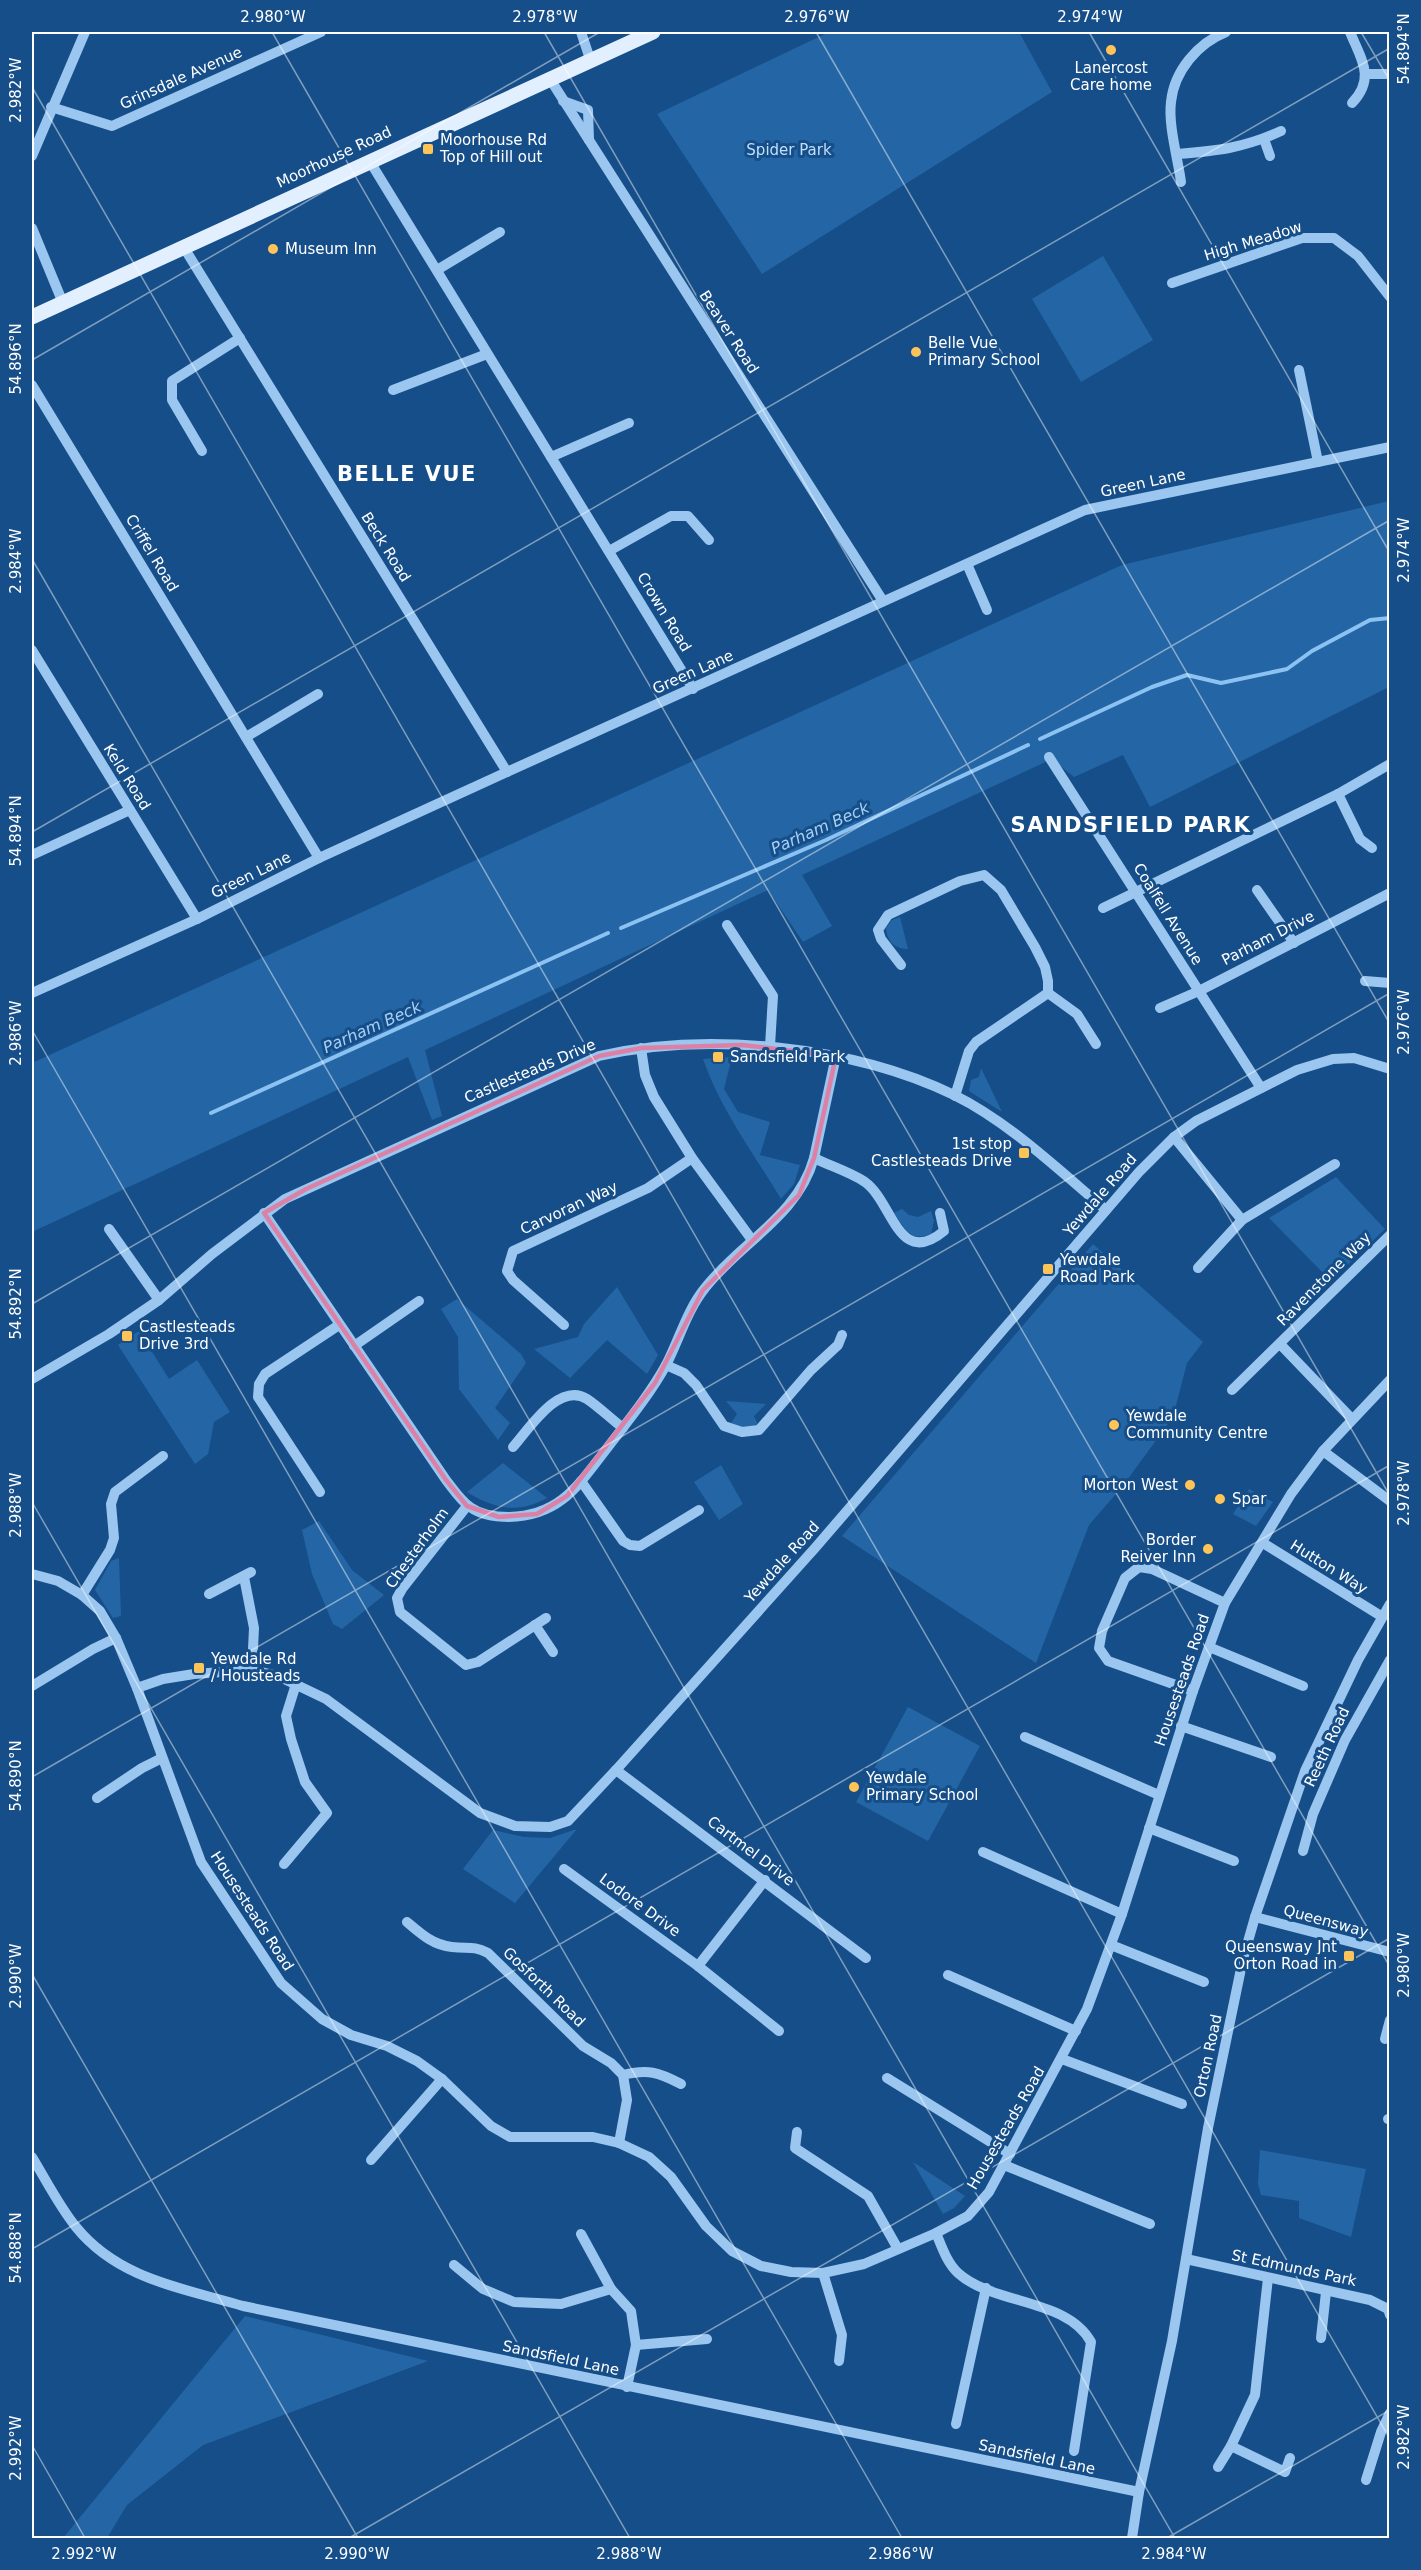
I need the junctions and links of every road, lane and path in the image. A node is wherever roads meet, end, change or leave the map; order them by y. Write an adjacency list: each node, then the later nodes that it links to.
1 (85, 32): 13 (street)
2 (321, 32): 13 (street, Grinsdale Avenue)
3 (581, 32): 7 (street)
4 (653, 32): 7 (main road, Moorhouse Road)
5 (1226, 32): 17 (street)
6 (1350, 32): 8 (street)
7 (590, 59): 10 (main road, Moorhouse Road)
8 (1366, 74): 9 (street); 12 (street)
9 (1389, 74)
10 (550, 79): 11 (street, Beaver Road); 20 (main road, Moorhouse Road)
11 (563, 101): 16 (street, Beaver Road); 16 (street)
12 (1352, 103)
13 (51, 107): 18 (street)
14 (1281, 131): 15 (street)
15 (1264, 139): 17 (street); 19 (street)
16 (589, 141): 43 (street, Beaver Road)
17 (1177, 154): 21 (street)
18 (32, 156)
19 (1270, 156)
20 (369, 160): 24 (main road, Moorhouse Road); 25 (street, Crown Road)
21 (1181, 182)
22 (32, 228): 28 (street)
23 (500, 232): 25 (street)
24 (183, 246): 28 (main road, Moorhouse Road); 30 (street, Beck Road)
25 (437, 270): 31 (street, Crown Road)
26 (1172, 283): 27 (street, High Meadow)
27 (1389, 297)
28 (63, 303): 29 (main road, Moorhouse Road)
29 (32, 317)
30 (240, 338): 37 (street); 51 (street, Beck Road)
31 (487, 354): 34 (street); 38 (street, Crown Road)
32 (1299, 370): 39 (street)
33 (32, 385): 48 (street, Criffel Road)
34 (393, 390)
35 (629, 423): 38 (street)
36 (1389, 447): 39 (street, Green Lane)
37 (202, 451)
38 (551, 457): 41 (street, Crown Road)
39 (1318, 462): 42 (street, Green Lane)
40 (709, 540): 41 (street)
41 (609, 551): 46 (street, Crown Road)
42 (967, 564): 43 (street, Green Lane); 44 (street)
43 (883, 601): 46 (street, Green Lane)
44 (987, 610)
45 (32, 650): 53 (street, Keld Road)
46 (693, 689): 51 (street, Green Lane)
47 (318, 694): 48 (street)
48 (246, 737): 56 (street, Criffel Road)
49 (1049, 757): 58 (street, Coalfell Avenue)
50 (1389, 764): 52 (street)
51 (507, 772): 56 (street, Green Lane)
52 (1338, 794): 54 (street); 58 (street)
53 (130, 810): 55 (street); 61 (street, Keld Road)
54 (1372, 848)
55 (32, 855)
56 (319, 858): 61 (street, Green Lane)
57 (1257, 890): 63 (street)
58 (1138, 892): 60 (street); 67 (street, Coalfell Avenue)
59 (1389, 893): 63 (street, Parham Drive)
60 (1103, 908)
61 (196, 919): 68 (street, Green Lane)
62 (727, 925): 72 (street)
63 (1294, 943): 67 (street, Parham Drive)
64 (901, 965): 69 (street)
65 (1365, 981): 66 (street)
66 (1389, 983)
67 (1198, 991): 70 (street, Parham Drive); 76 (street, Coalfell Avenue)
68 (32, 993)
69 (1048, 993): 71 (street); 77 (street)
70 (1160, 1008)
71 (1096, 1044)
72 (770, 1046): 73 (street, Castlesteads Drive); 74 (street, Castlesteads Drive)
73 (641, 1048): 79 (street); 83 (street, Castlesteads Drive)
74 (836, 1056): 77 (street, Castlesteads Drive); 80 (street, Chesterholm)
75 (1389, 1069): 76 (street, Yewdale Road)
76 (1261, 1088): 78 (street, Yewdale Road)
77 (955, 1096): 82 (street, Castlesteads Drive)
78 (1174, 1137): 82 (street, Yewdale Road); 85 (street)
79 (692, 1158): 88 (street); 93 (street, Carvoran Way)
80 (814, 1158): 84 (street); 88 (street, Chesterholm)
81 (1335, 1164): 85 (street)
82 (1106, 1210): 135 (street, Yewdale Road)
83 (264, 1213): 90 (street, Castlesteads Drive); 92 (street, Chesterholm)
84 (940, 1213)
85 (1242, 1220): 89 (street)
86 (109, 1229): 90 (street)
87 (1389, 1235): 95 (street, Ravenstone Way)
88 (752, 1240): 98 (street, Chesterholm)
89 (1198, 1268)
90 (159, 1300): 99 (street, Castlesteads Drive)
91 (419, 1301): 96 (street)
92 (339, 1324): 96 (street, Chesterholm); 108 (street)
93 (564, 1325)
94 (842, 1335): 98 (street)
95 (1280, 1344): 101 (street, Ravenstone Way); 102 (street, Ravenstone Way)
96 (354, 1346): 110 (street, Chesterholm)
97 (32, 1363): 99 (street)
98 (666, 1365): 103 (street, Chesterholm)
99 (35, 1376)
100 (1389, 1380): 102 (street, Housesteads Road)
101 (1232, 1390)
102 (1351, 1418): 105 (street, Housesteads Road)
103 (623, 1428): 104 (street); 107 (street, Chesterholm)
104 (513, 1447)
105 (1323, 1451): 109 (street); 112 (street, Housesteads Road)
106 (163, 1456): 115 (street)
107 (581, 1481): 110 (street, Chesterholm); 111 (street)
108 (320, 1492)
109 (1389, 1501)
110 (467, 1506): 120 (street, Chesterholm)
111 (699, 1510)
112 (1263, 1543): 116 (street, Housesteads Road); 118 (street, Hutton Way)
113 (32, 1574): 115 (street, Housesteads Road)
114 (209, 1594): 125 (street)
115 (82, 1595): 121 (street, Housesteads Road)
116 (1225, 1603): 122 (street, Housesteads Road); 130 (street)
117 (1389, 1604): 118 (street, Orton Road)
118 (1381, 1616): 146 (street, Orton Road)
119 (546, 1618): 120 (street, Chesterholm)
120 (535, 1625): 123 (street)
121 (116, 1638): 127 (street); 129 (street, Housesteads Road)
122 (1209, 1647): 128 (street); 130 (street, Housesteads Road)
123 (553, 1652)
124 (1389, 1660): 139 (street, Reeth Road)
125 (252, 1671): 126 (street, Yewdale Road); 129 (street, Yewdale Road)
126 (296, 1684): 135 (street, Yewdale Road); 142 (street)
127 (32, 1686)
128 (1302, 1686)
129 (137, 1688): 134 (street, Housesteads Road)
130 (1193, 1691): 131 (street, Housesteads Road)
131 (1182, 1726): 133 (street); 136 (street, Housesteads Road)
132 (1025, 1737): 136 (street)
133 (1271, 1757)
134 (162, 1758): 137 (street); 160 (street, Housesteads Road)
135 (616, 1770): 144 (street, Cartmel Drive)
136 (1159, 1795): 138 (street, Housesteads Road)
137 (97, 1798)
138 (1149, 1828): 141 (street); 145 (street, Housesteads Road)
139 (1302, 1851)
140 (983, 1852): 145 (street)
141 (1234, 1861)
142 (284, 1864)
143 (564, 1869): 151 (street, Lodore Drive)
144 (765, 1880): 150 (street, Cartmel Drive); 151 (street)
145 (1122, 1914): 148 (street, Housesteads Road)
146 (1255, 1917): 149 (street, Queensway); 174 (street, Orton Road)
147 (406, 1922): 159 (street, Gosforth Road)
148 (1111, 1945): 153 (street); 156 (street, Housesteads Road)
149 (1389, 1952)
150 (866, 1958)
151 (698, 1966): 155 (street, Lodore Drive)
152 (948, 1975): 156 (street)
153 (1204, 1982)
154 (1389, 2020): 157 (street)
155 (779, 2031)
156 (1076, 2031): 158 (street, Housesteads Road)
157 (1385, 2039)
158 (1062, 2059): 163 (street); 166 (street, Housesteads Road)
159 (623, 2075): 162 (street); 165 (street)
160 (442, 2079): 165 (street, Housesteads Road); 168 (street)
161 (887, 2079): 166 (street)
162 (681, 2084)
163 (1182, 2104)
164 (797, 2132): 173 (street)
165 (619, 2144): 176 (street, Housesteads Road)
166 (1010, 2154): 169 (street, Housesteads Road)
167 (32, 2157): 186 (street, Sandsfield Lane)
168 (371, 2160)
169 (1004, 2165): 170 (street); 171 (street, Housesteads Road)
170 (1150, 2224)
171 (936, 2233): 173 (street, Housesteads Road); 178 (street)
172 (581, 2234): 179 (street)
173 (898, 2249): 176 (street, Housesteads Road)
174 (1186, 2259): 177 (street, St Edmunds Park); 194 (street, Orton Road)
175 (454, 2265): 179 (street)
176 (823, 2273): 185 (street)
177 (1268, 2278): 180 (street, St Edmunds Park); 189 (street)
178 (986, 2288): 188 (street); 190 (street)
179 (611, 2289): 184 (street)
180 (1326, 2292): 181 (street, St Edmunds Park); 182 (street)
181 (1389, 2310)
182 (1321, 2338)
183 (707, 2339): 184 (street)
184 (636, 2345): 186 (street)
185 (839, 2361)
186 (627, 2387): 194 (street, Sandsfield Lane)
187 (1389, 2413): 193 (street)
188 (956, 2424)
189 (1231, 2446): 191 (street); 192 (street)
190 (1074, 2451)
191 (1290, 2458)
192 (1218, 2467)
193 (1366, 2480)
194 (1139, 2492): 195 (street, Orton Road)
195 (1132, 2538)

